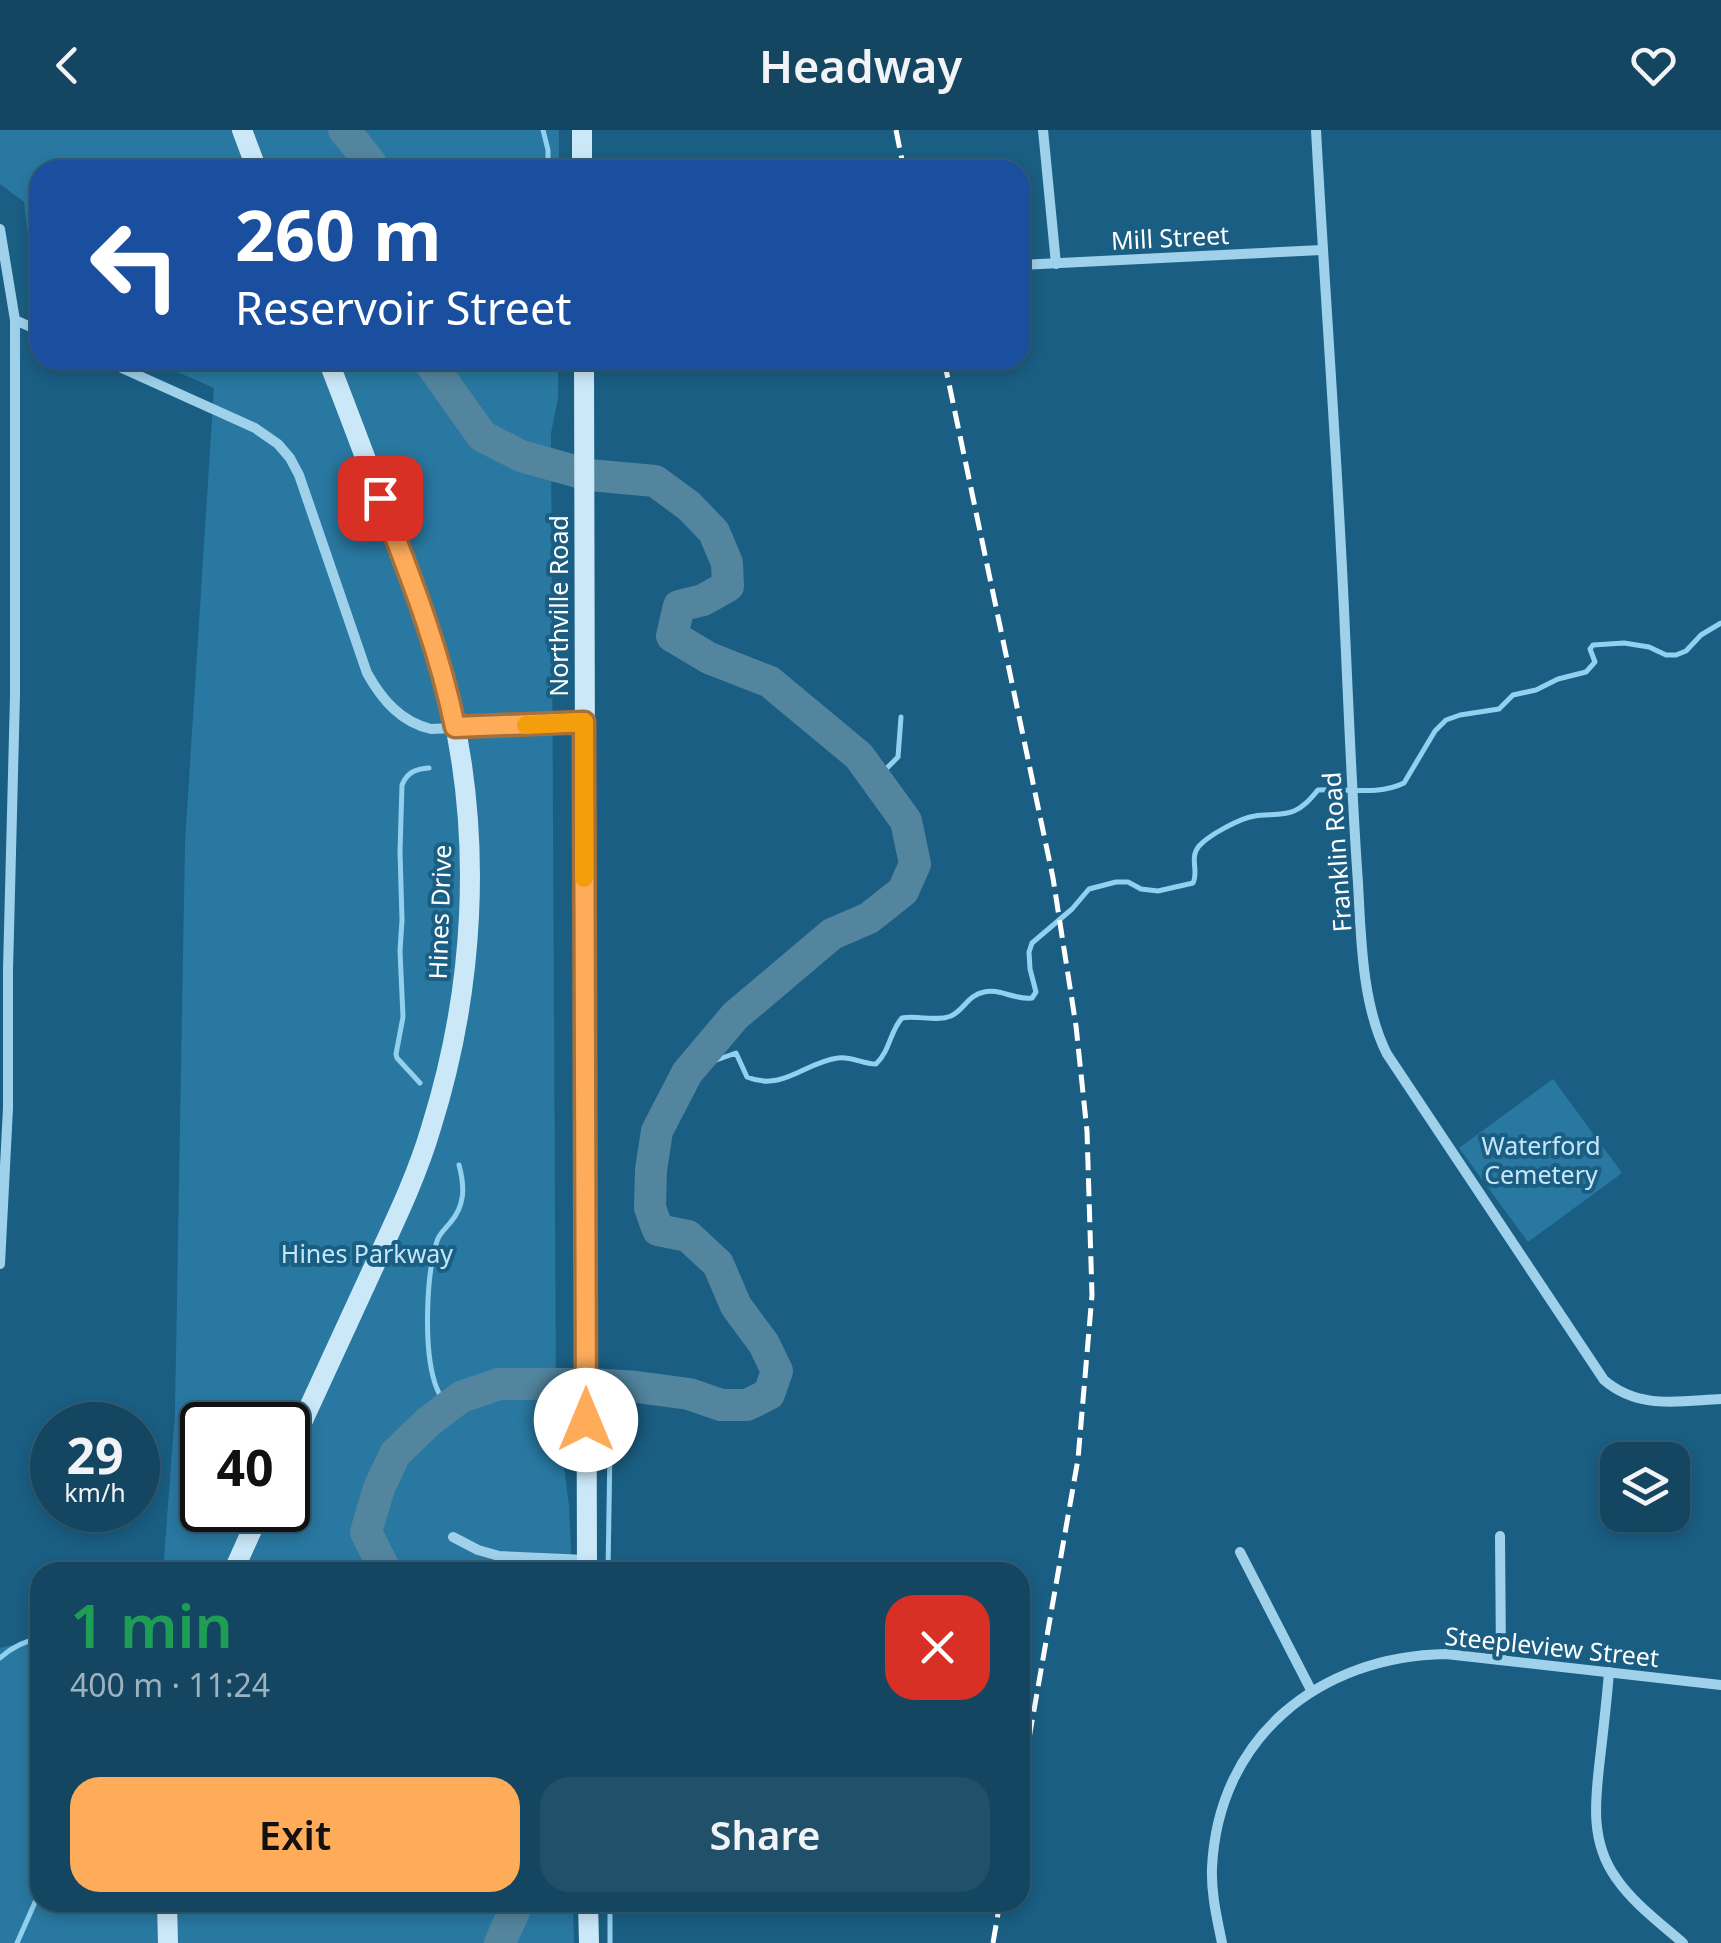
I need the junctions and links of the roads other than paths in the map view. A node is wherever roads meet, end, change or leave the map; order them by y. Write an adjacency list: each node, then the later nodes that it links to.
1 (242, 130): 5 (street)
2 (582, 130): 6 (street)
3 (1043, 130): 10 (street)
4 (1316, 130): 8 (street, Franklin Road)
5 (253, 160)
6 (582, 160)
7 (0, 230): 11 (street)
8 (1322, 250): 10 (street, Mill Street); 20 (street, Franklin Road)
9 (1030, 264): 10 (street, Mill Street)
10 (1056, 264)
11 (16, 320): 12 (street); 18 (street)
12 (30, 326)
13 (126, 370): 17 (street)
14 (332, 370): 17 (street, Hines Drive)
15 (584, 370): 16 (street, Northville Road)
16 (584, 722): 17 (street); 28 (street, Northville Road)
17 (455, 727): 21 (street, Hines Drive)
18 (4, 1086): 19 (street)
19 (0, 1264)
20 (1721, 1399)
21 (310, 1405)
22 (251, 1532): 26 (street)
23 (1500, 1536): 29 (street)
24 (453, 1537): 27 (street)
25 (1240, 1552): 32 (street)
26 (238, 1562)
27 (551, 1562)
28 (587, 1562)
29 (1500, 1660): 30 (street, Steepleview Street); 32 (street, Steepleview Street)
30 (1610, 1672): 31 (street, Steepleview Street); 38 (street)
31 (1721, 1685)
32 (1311, 1690): 37 (street, Steepleview Street)
33 (167, 1912): 35 (street)
34 (588, 1912): 36 (street)
35 (168, 1943)
36 (588, 1943)
37 (1222, 1943)
38 (1682, 1943)

